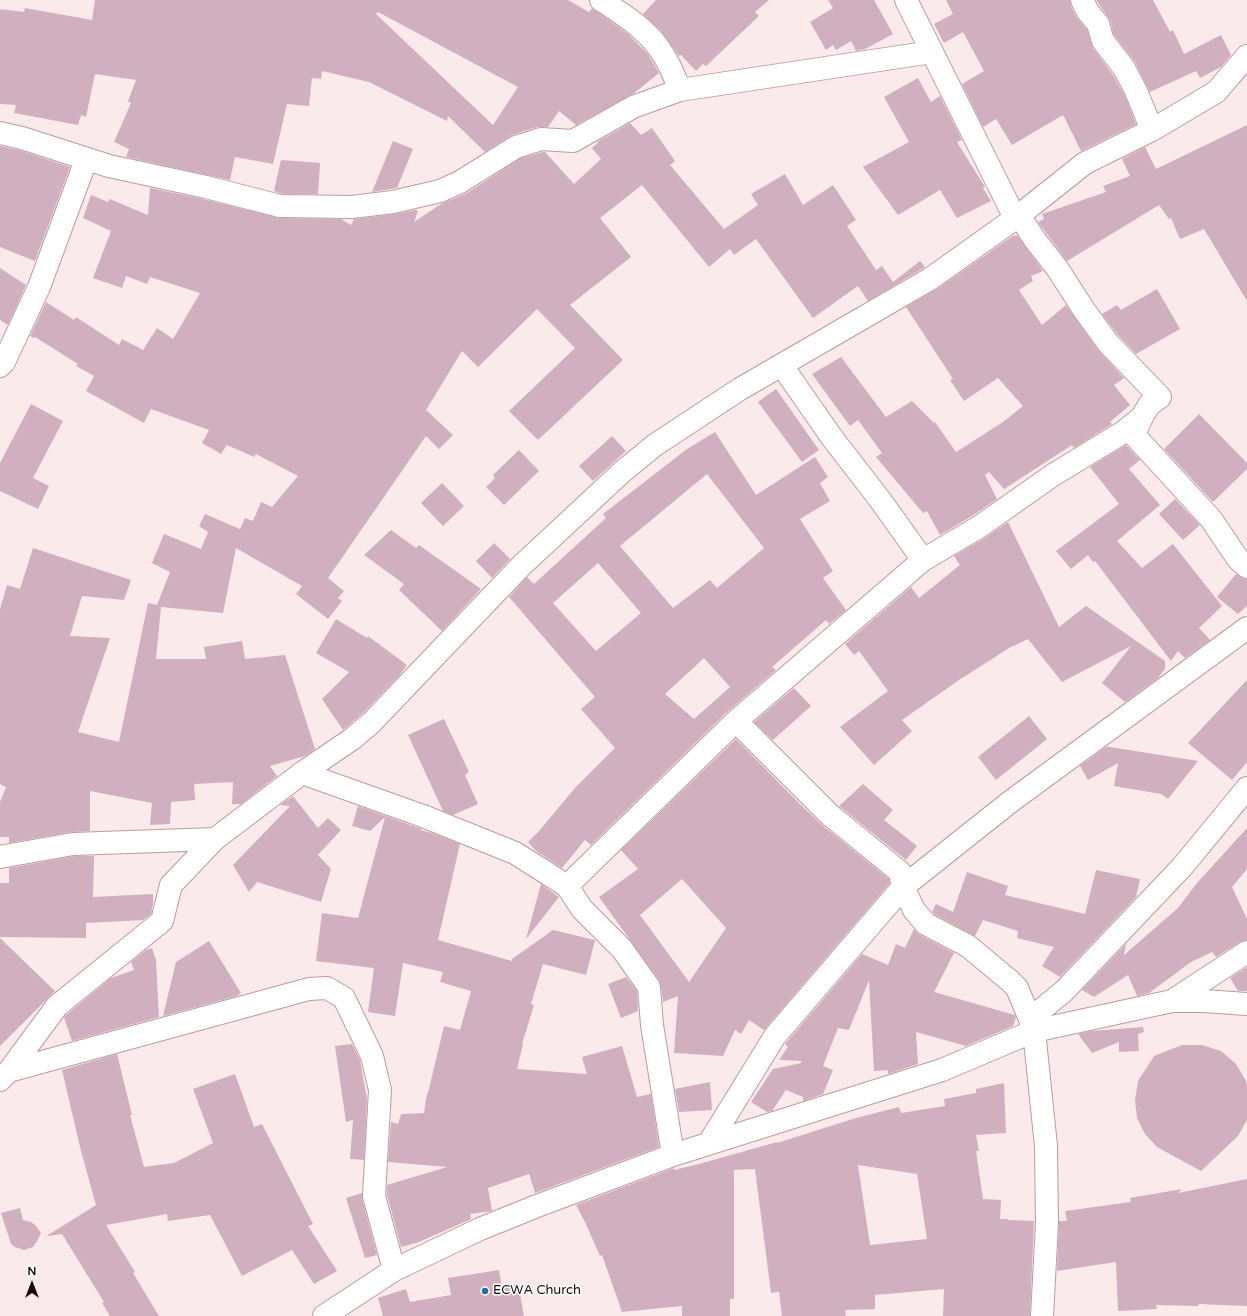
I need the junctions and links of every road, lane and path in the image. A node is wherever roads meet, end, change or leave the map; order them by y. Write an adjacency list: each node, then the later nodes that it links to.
1 (602, 0): 6 (street)
2 (906, 0): 4 (street)
3 (1082, 0): 7 (street)
4 (932, 52): 6 (street); 10 (street)
5 (1247, 56): 7 (street)
6 (680, 90): 9 (street)
7 (1152, 130): 10 (street)
8 (0, 133): 9 (street)
9 (86, 160): 12 (street)
10 (1017, 217): 11 (street); 13 (street)
11 (783, 364): 14 (street); 18 (street)
12 (0, 366)
13 (1142, 417): 14 (street); 15 (street)
14 (923, 560): 17 (street)
15 (1247, 567)
16 (1247, 628): 23 (street)
17 (736, 721): 22 (street); 23 (street)
18 (302, 773): 20 (street); 22 (street)
19 (1247, 788): 27 (street)
20 (215, 839): 21 (street); 28 (street)
21 (0, 857)
22 (567, 886): 30 (street)
23 (903, 887): 27 (street); 29 (street)
24 (1247, 952): 25 (street)
25 (1172, 1001): 26 (street); 27 (street)
26 (1247, 1004)
27 (1032, 1025): 29 (street); 33 (street)
28 (5, 1075): 31 (street)
29 (709, 1143): 30 (street)
30 (673, 1155): 31 (street)
31 (394, 1270): 32 (street)
32 (324, 1316)
33 (1042, 1316)

